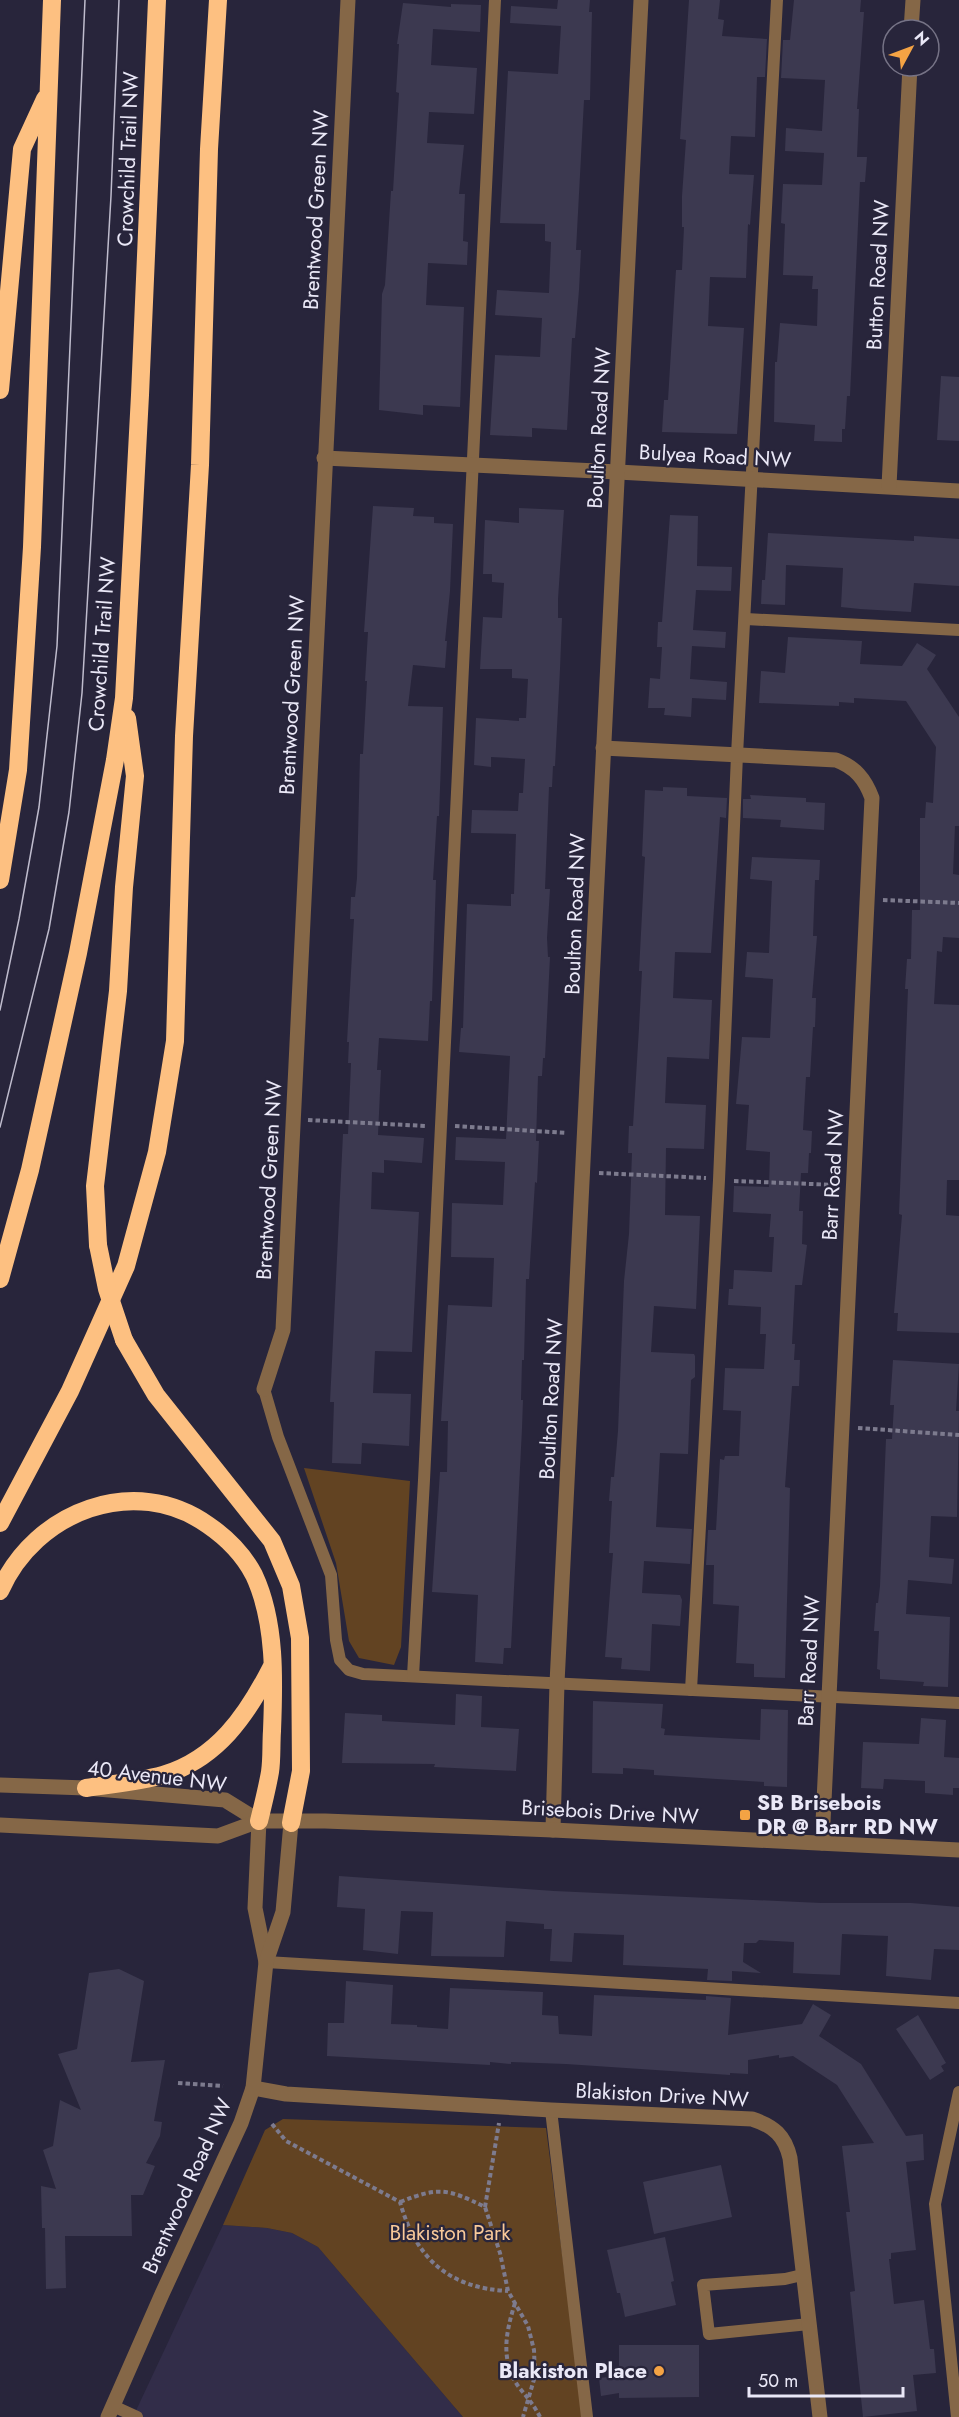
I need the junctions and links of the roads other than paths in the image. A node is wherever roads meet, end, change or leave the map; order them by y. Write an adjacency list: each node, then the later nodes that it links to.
1 (52, 0): 11 (highway)
2 (157, 0): 21 (highway, Crowchild Trail NW)
3 (218, 0): 27 (highway)
4 (348, 0): 13 (street, Brentwood Green NW)
5 (495, 0): 14 (lane)
6 (641, 0): 15 (street, Boulton Road NW)
7 (777, 0): 16 (lane)
8 (913, 0): 9 (street)
9 (912, 18)
10 (909, 78): 17 (street, Button Road NW)
11 (49, 89): 12 (highway); 24 (highway)
12 (0, 390)
13 (324, 458): 14 (street, Bulyea Road NW); 26 (street, Brentwood Green NW)
14 (474, 464): 15 (street, Bulyea Road NW); 30 (lane)
15 (618, 472): 16 (street, Bulyea Road NW); 22 (street, Boulton Road NW)
16 (753, 480): 17 (street, Bulyea Road NW); 19 (lane)
17 (889, 486): 18 (street, Bulyea Road NW)
18 (959, 491)
19 (746, 619): 20 (lane); 23 (lane)
20 (959, 630)
21 (124, 698): 25 (highway, Crowchild Trail NW); 38 (highway, bridge)
22 (603, 748): 23 (street, Barr Road NW); 31 (street, Boulton Road NW)
23 (737, 755): 32 (lane); 33 (street, Barr Road NW)
24 (0, 880)
25 (0, 1278)
26 (264, 1389): 30 (lane)
27 (0, 1522)
28 (0, 1590): 29 (highway)
29 (272, 1666): 36 (highway); 37 (highway)
30 (413, 1676): 31 (lane)
31 (557, 1683): 32 (lane); 40 (street, Boulton Road NW)
32 (691, 1689): 33 (lane)
33 (828, 1696): 34 (lane); 41 (street, Barr Road NW)
34 (959, 1703)
35 (0, 1785): 36 (street, 40 Avenue NW)
36 (86, 1788): 37 (street, 40 Avenue NW)
37 (259, 1821): 38 (street, Brisebois Drive NW); 39 (street); 43 (street, Brentwood Road NW)
38 (291, 1822): 40 (street, Brisebois Drive NW); 43 (street, Brentwood Road NW)
39 (0, 1825)
40 (553, 1830): 41 (street, Brisebois Drive NW)
41 (822, 1843): 42 (street, Brisebois Drive NW)
42 (959, 1850)
43 (266, 1962): 44 (lane); 45 (street, Brentwood Road NW)
44 (959, 2003)
45 (253, 2088): 47 (street, Blakiston Drive NW); 50 (street, Brentwood Road NW)
46 (959, 2092): 54 (lane)
47 (551, 2110): 48 (street, Blakiston Drive NW); 52 (lane)
48 (802, 2275): 49 (street, Blakiston Drive NW); 49 (lane)
49 (809, 2324): 53 (street, Blakiston Drive NW)
50 (110, 2412): 51 (lane)
51 (137, 2417)
52 (587, 2417)
53 (820, 2417)
54 (957, 2417)

